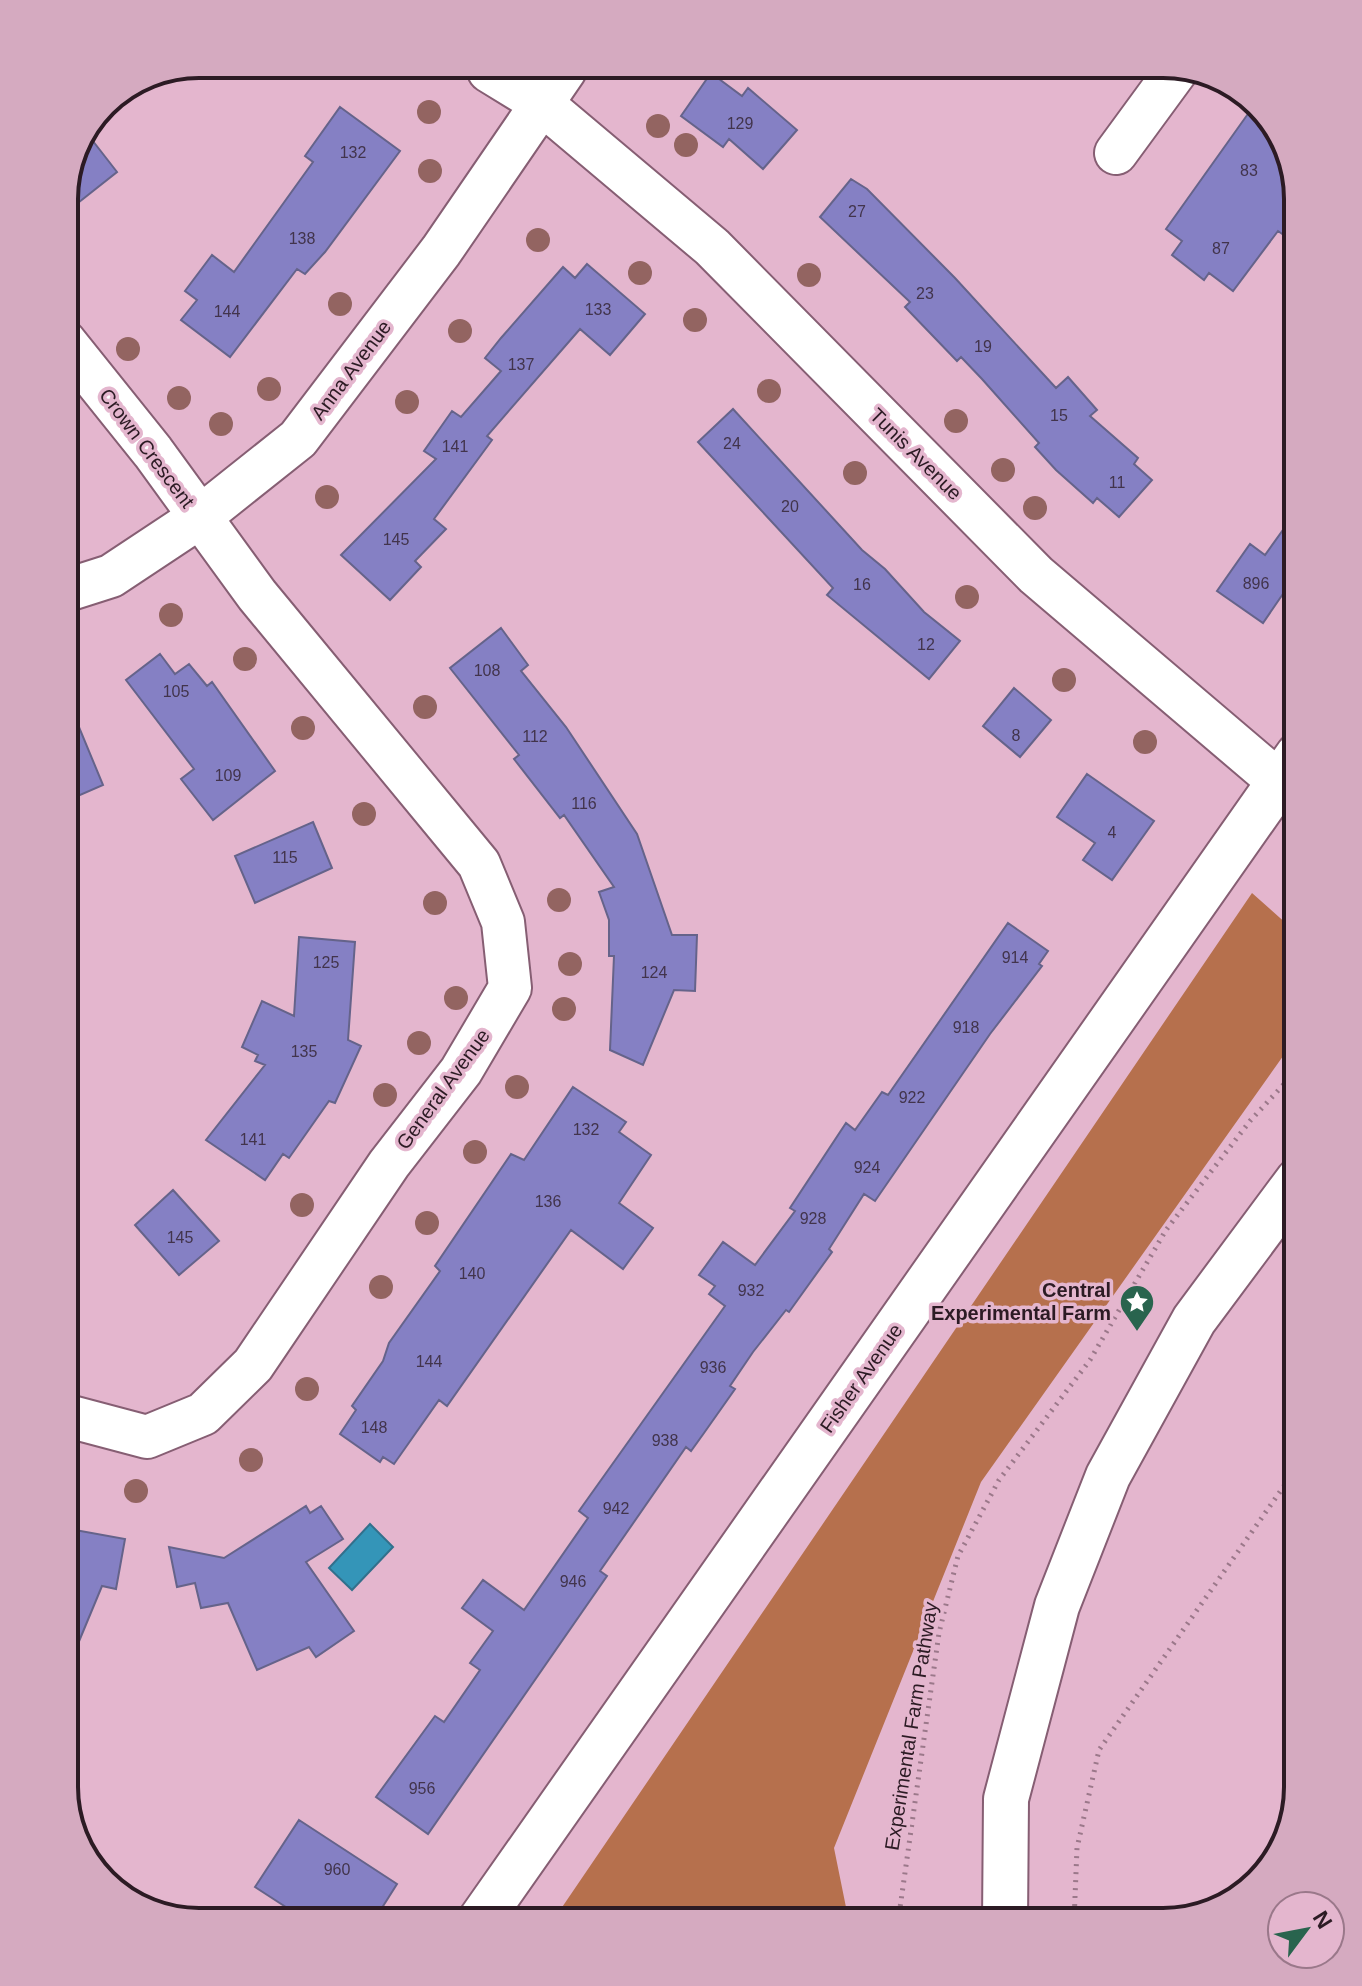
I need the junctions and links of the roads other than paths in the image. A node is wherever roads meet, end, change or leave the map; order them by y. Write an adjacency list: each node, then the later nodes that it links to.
1 (519, 78): 3 (street)
2 (1171, 78): 4 (street)
3 (553, 86): 6 (street, Anna Avenue); 8 (street, Tunis Avenue)
4 (1116, 153)
5 (78, 358): 6 (street, Crown Crescent)
6 (200, 517): 7 (street, Anna Avenue); 11 (street, General Avenue)
7 (78, 587)
8 (1284, 772)
9 (1284, 788): 12 (main road, Fisher Avenue)
10 (1284, 1199): 13 (main road)
11 (78, 1419)
12 (489, 1908)
13 (1005, 1908)

